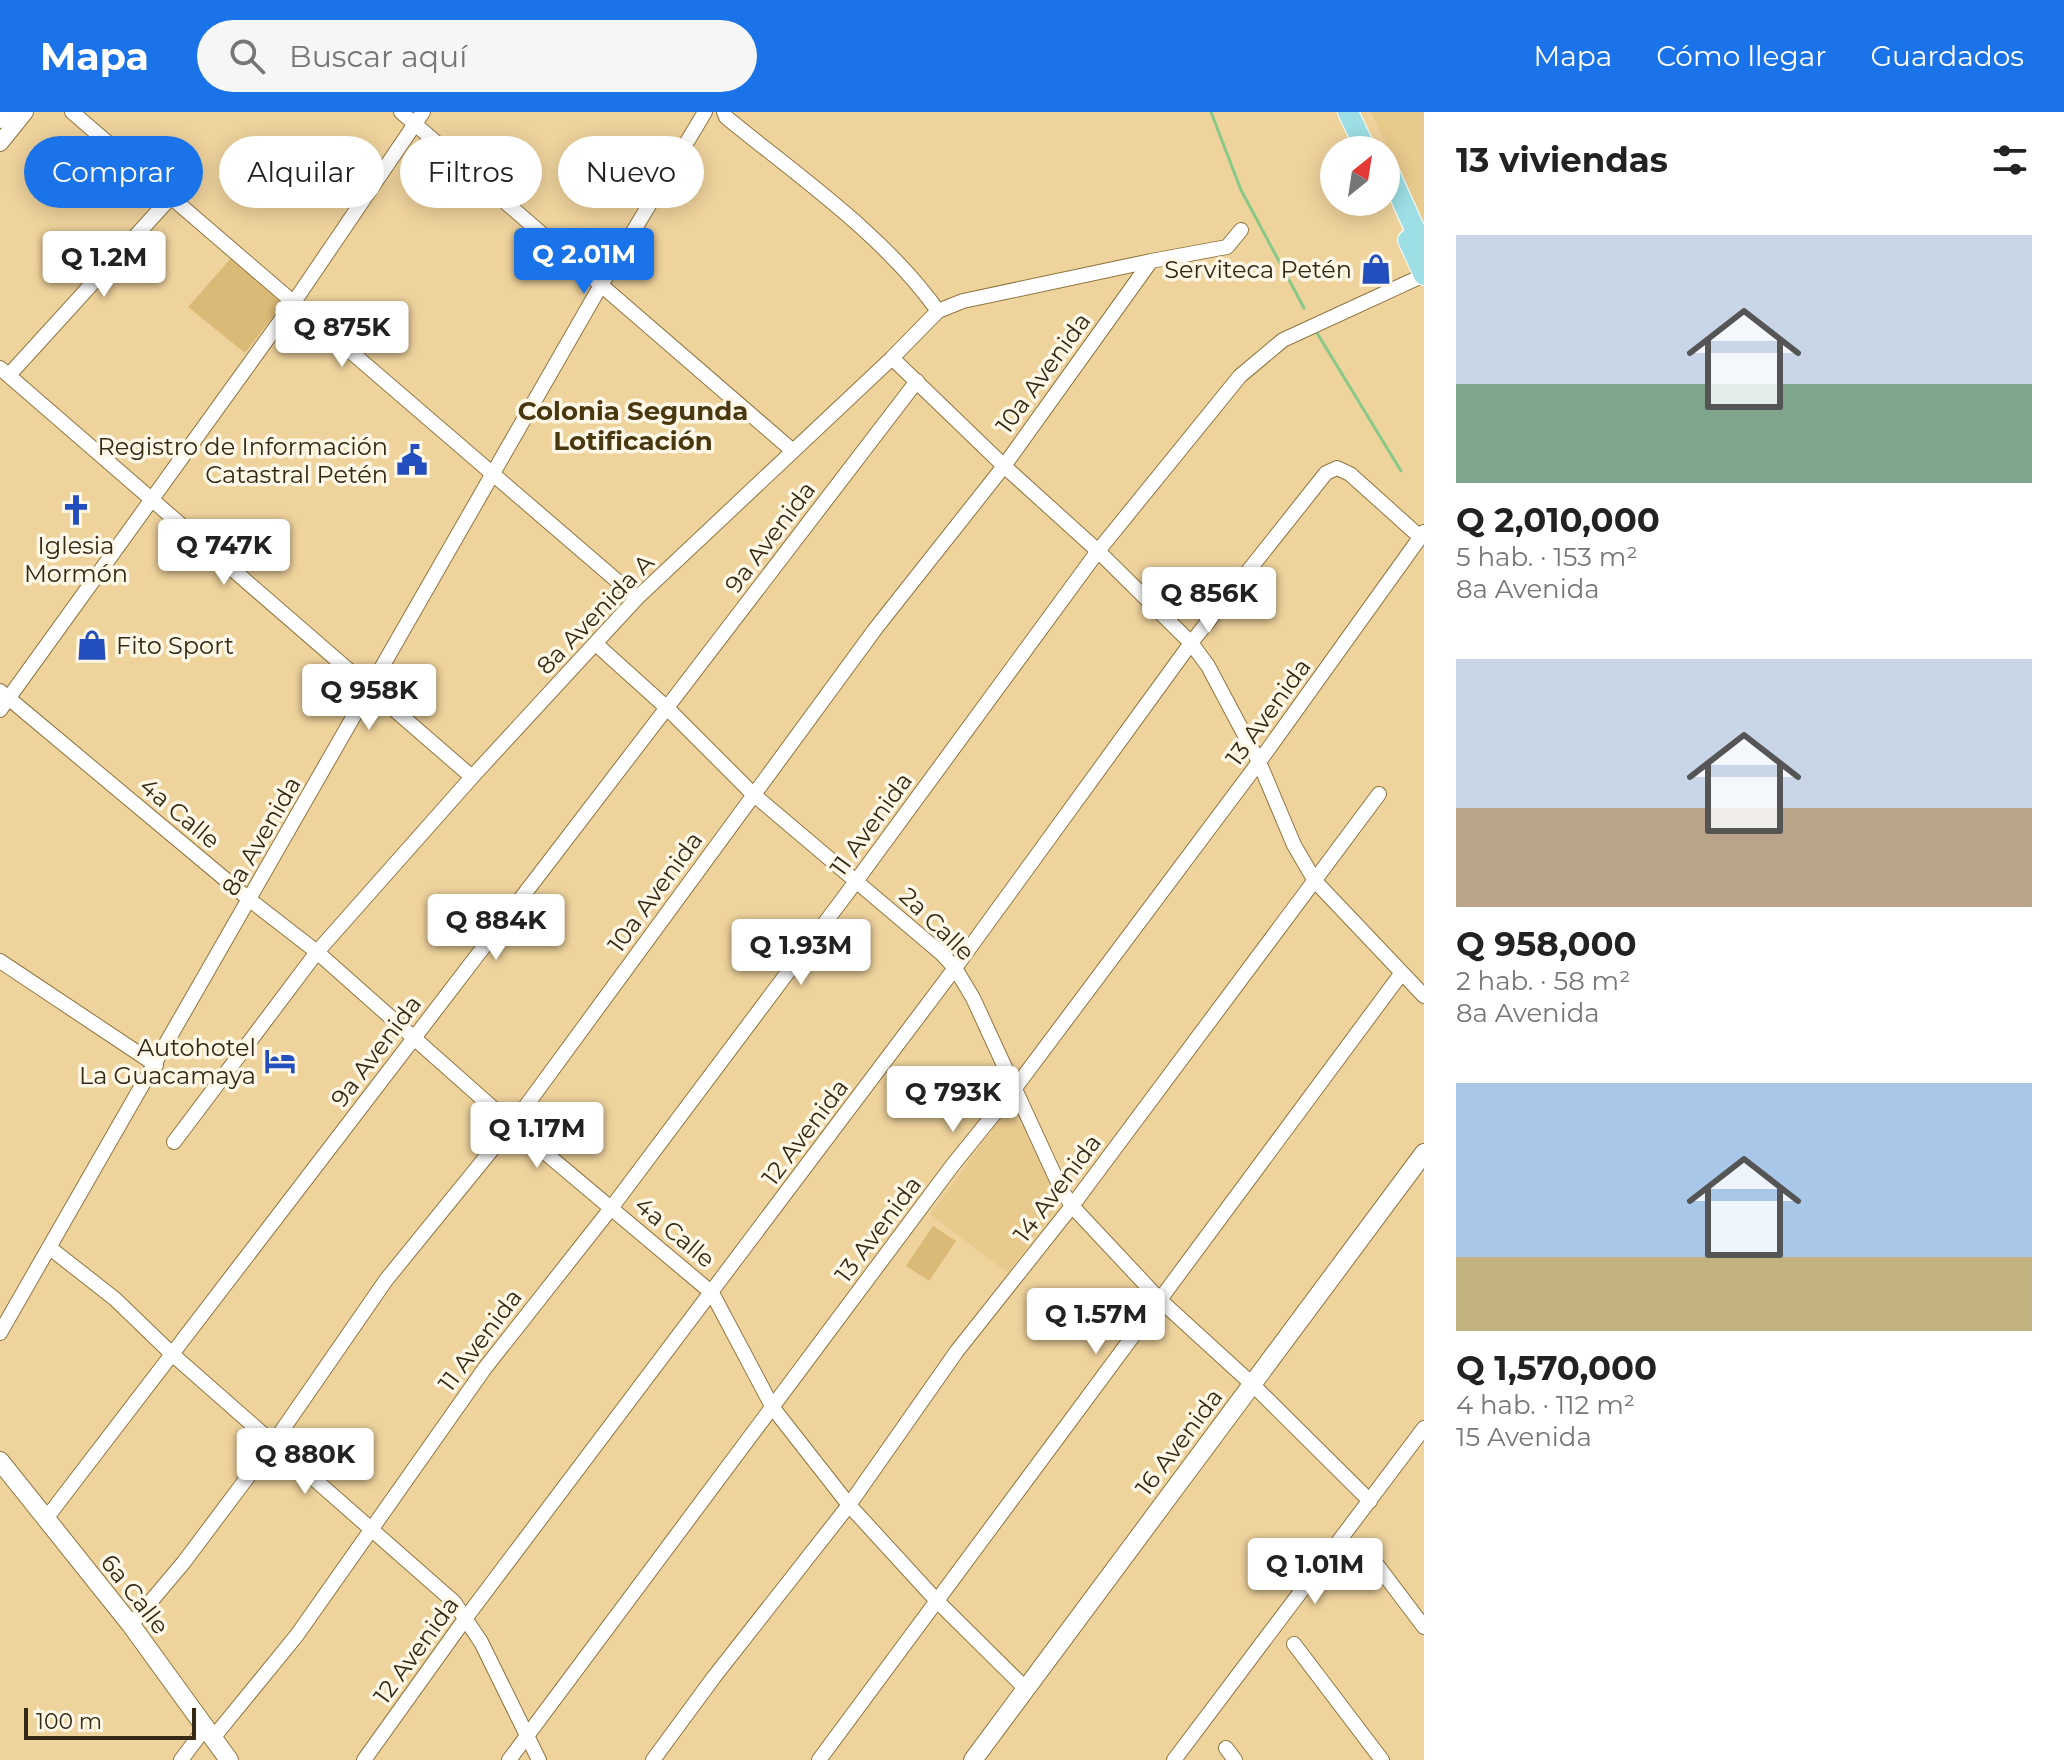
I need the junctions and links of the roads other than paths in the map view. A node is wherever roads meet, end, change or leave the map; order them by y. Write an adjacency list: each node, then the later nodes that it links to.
1 (7, 112): 10 (street)
2 (25, 112): 14 (street)
3 (72, 112): 11 (street)
4 (401, 112): 9 (street)
5 (705, 112): 23 (street, 8a Avenida)
6 (724, 112): 25 (street)
7 (1348, 112): 12 (main road)
8 (1362, 112): 13 (main road)
9 (419, 118): 23 (street); 24 (street)
10 (0, 120)
11 (100, 136)
12 (1359, 136)
13 (1373, 136)
14 (0, 143)
15 (1400, 196): 20 (main road)
16 (161, 208): 27 (street)
17 (184, 208): 24 (street)
18 (1397, 216): 22 (main road)
19 (1241, 230): 21 (street)
20 (1424, 250)
21 (1151, 261): 25 (street, 8a Avenida A); 30 (street, 10a Avenida)
22 (1424, 275): 34 (street, 11 Avenida)
23 (601, 285): 29 (street); 31 (street, 8a Avenida)
24 (294, 302): 31 (street); 32 (street)
25 (938, 311): 26 (street, 8a Avenida A)
26 (892, 358): 28 (street); 29 (street, 8a Avenida A)
27 (4, 372): 32 (street)
28 (917, 381): 30 (street); 40 (street, 9a Avenida)
29 (793, 451): 35 (street, 8a Avenida A)
30 (1004, 466): 34 (street); 43 (street, 10a Avenida)
31 (494, 474): 35 (street); 38 (street, 8a Avenida)
32 (150, 498): 38 (street); 39 (street)
33 (1422, 534): 36 (street, 12 Avenida); 41 (street, 13 Avenida)
34 (1098, 551): 36 (street); 45 (street, 11 Avenida)
35 (637, 598): 37 (street, 8a Avenida A)
36 (1191, 643): 41 (street); 50 (street, 12 Avenida)
37 (596, 644): 40 (street, 2a Calle); 42 (street, 8a Avenida A)
38 (371, 690): 42 (street); 47 (street, 8a Avenida)
39 (3, 700): 47 (street, 4a Calle)
40 (667, 708): 43 (street, 2a Calle); 53 (street, 9a Avenida)
41 (1259, 762): 46 (street); 55 (street, 13 Avenida)
42 (472, 777): 48 (street, 8a Avenida A)
43 (753, 794): 45 (street, 2a Calle); 56 (street, 10a Avenida)
44 (1379, 794): 46 (street, 14 Avenida)
45 (857, 880): 50 (street, 2a Calle); 60 (street, 11 Avenida)
46 (1315, 881): 51 (street); 59 (street, 14 Avenida)
47 (250, 900): 48 (street, 4a Calle); 54 (street, 8a Avenida)
48 (317, 952): 53 (street, 4a Calle); 57 (street, 8a Avenida A)
49 (0, 961): 54 (street)
50 (955, 968): 55 (street, 2a Calle); 62 (street, 12 Avenida)
51 (1401, 974): 52 (street); 63 (street)
52 (1424, 996)
53 (415, 1037): 56 (street, 4a Calle); 65 (street, 9a Avenida)
54 (156, 1065): 61 (street, 8a Avenida)
55 (1015, 1088): 59 (street, 2a Calle); 67 (street, 13 Avenida)
56 (512, 1125): 60 (street, 4a Calle); 69 (street, 10a Avenida)
57 (174, 1142)
58 (1424, 1153): 66 (main road, 16 Avenida)
59 (1072, 1206): 63 (street, 2a Calle); 72 (street, 14 Avenida)
60 (612, 1207): 62 (street, 4a Calle); 74 (street, 11 Avenida)
61 (50, 1248): 64 (street, 8a Avenida); 65 (street)
62 (712, 1293): 67 (street, 4a Calle); 77 (street, 12 Avenida)
63 (1161, 1301): 66 (street, 2a Calle); 76 (street)
64 (0, 1333)
65 (172, 1354): 69 (street); 73 (street, 9a Avenida)
66 (1252, 1384): 71 (street, 2a Calle); 81 (main road, 16 Avenida)
67 (773, 1408): 72 (street, 4a Calle); 83 (street, 13 Avenida)
68 (1424, 1428): 71 (street)
69 (274, 1442): 74 (street); 78 (street, 10a Avenida)
70 (0, 1461): 73 (main road, 6a Calle)
71 (1370, 1501): 93 (street)
72 (849, 1505): 76 (street, 4a Calle); 90 (street, 14 Avenida)
73 (45, 1520): 78 (main road, 6a Calle)
74 (372, 1532): 77 (street); 82 (street, 11 Avenida)
75 (1365, 1549): 79 (street)
76 (937, 1601): 81 (street, 4a Calle); 91 (street)
77 (465, 1619): 83 (street); 87 (street, 12 Avenida)
78 (131, 1625): 82 (main road, 6a Calle)
79 (1424, 1627)
80 (1294, 1644): 95 (street)
81 (1026, 1689): 92 (main road, 16 Avenida)
82 (209, 1733): 85 (street, 11 Avenida); 86 (main road, 6a Calle)
83 (527, 1734): 88 (street, 13 Avenida); 89 (street)
84 (1226, 1748): 94 (street)
85 (181, 1760)
86 (229, 1760)
87 (364, 1760)
88 (509, 1760)
89 (539, 1760)
90 (653, 1760)
91 (819, 1760)
92 (973, 1760)
93 (1174, 1760)
94 (1235, 1760)
95 (1382, 1760)

